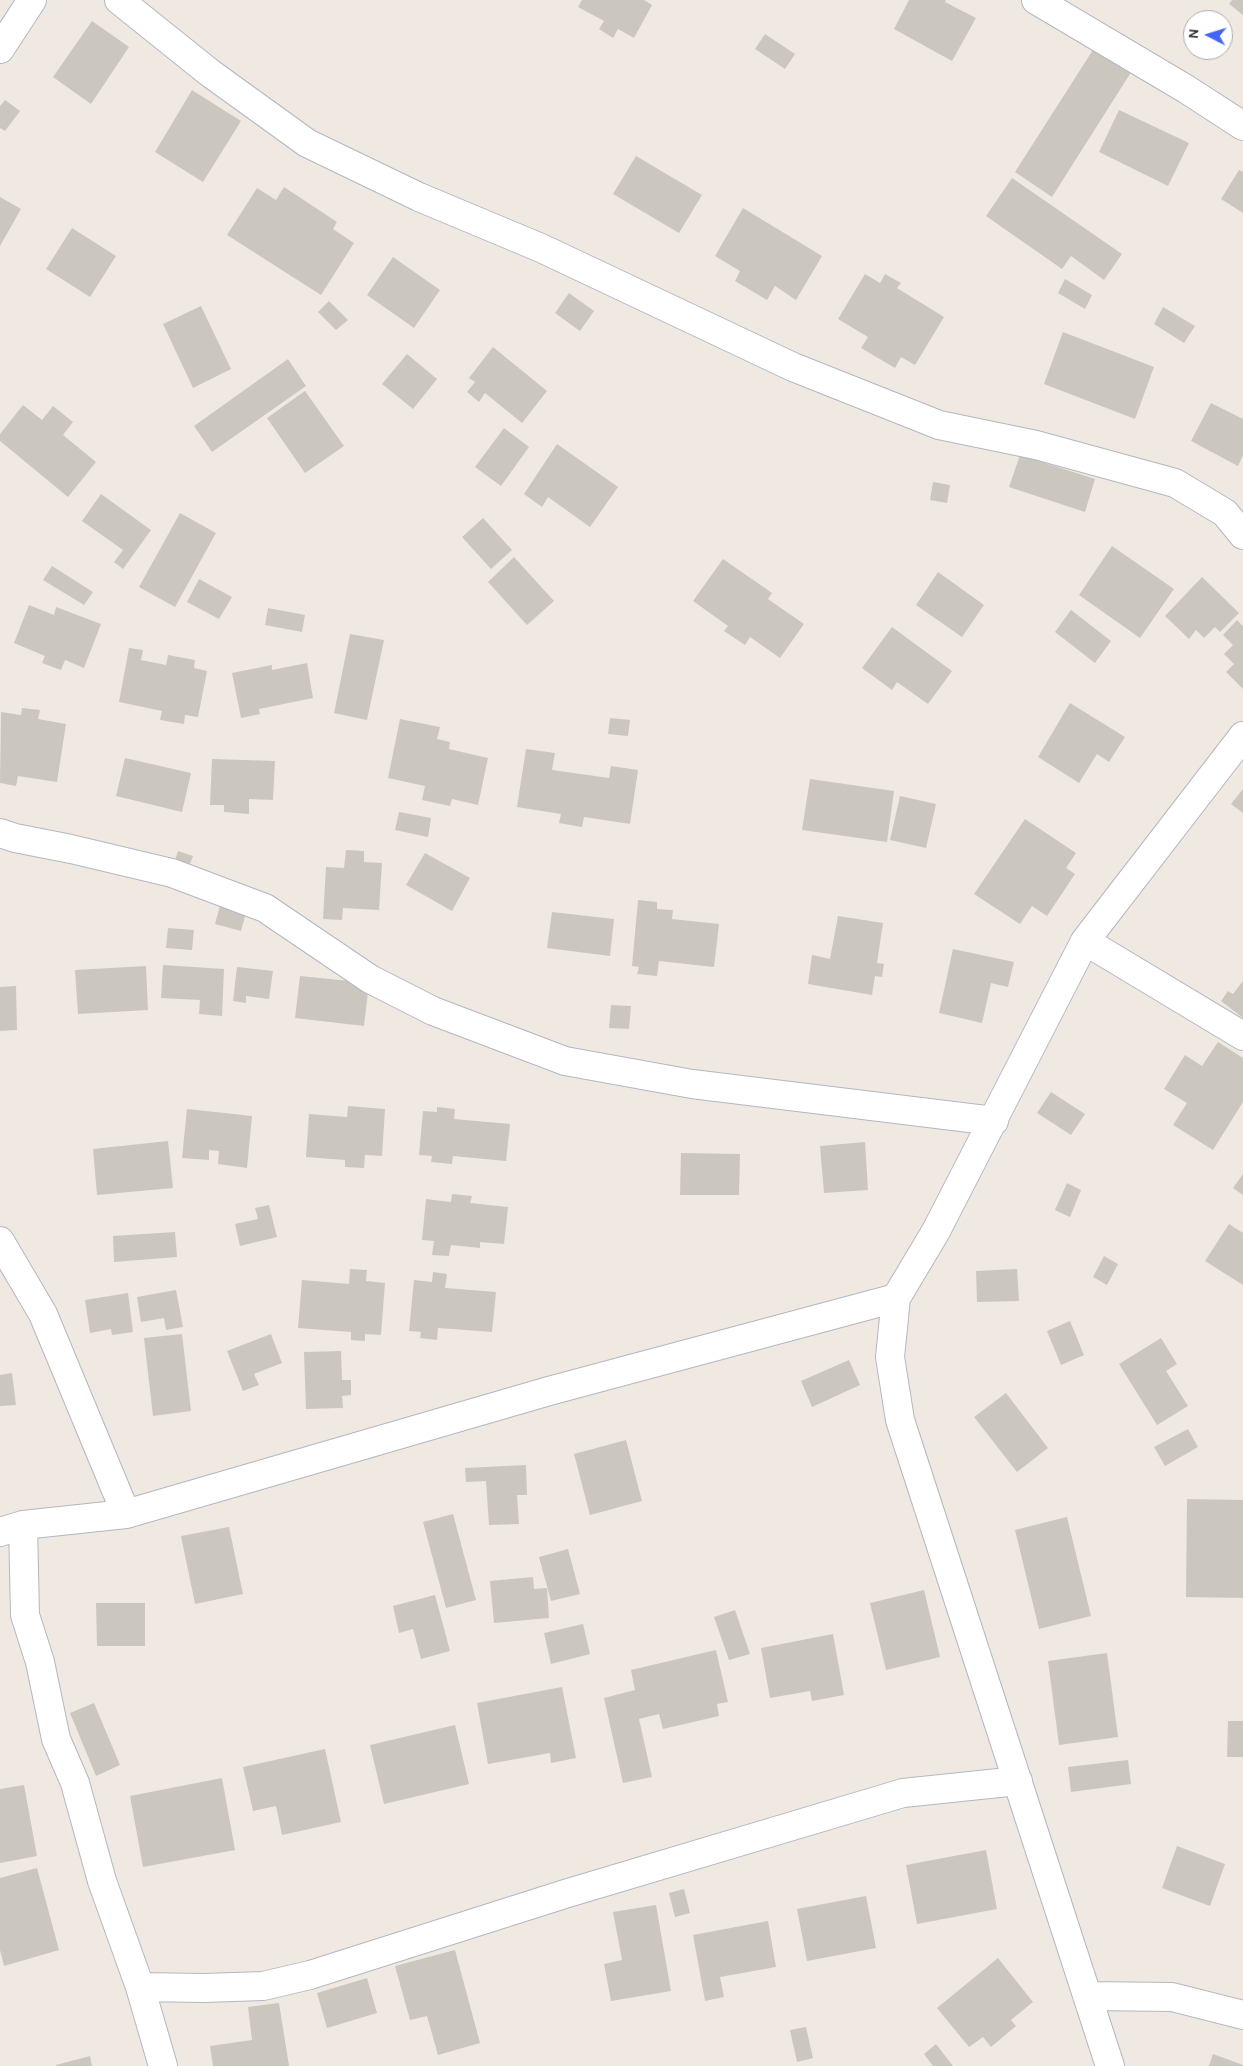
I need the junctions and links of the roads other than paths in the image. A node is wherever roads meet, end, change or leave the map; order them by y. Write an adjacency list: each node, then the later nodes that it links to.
1 (32, 0): 4 (street)
2 (119, 0): 6 (street)
3 (1036, 0): 5 (street)
4 (0, 49)
5 (1243, 126)
6 (1243, 535)
7 (1243, 736): 9 (street)
8 (0, 833): 11 (street)
9 (1085, 941): 10 (street); 11 (street)
10 (1243, 1036)
11 (994, 1121): 13 (street)
12 (0, 1241): 14 (street)
13 (896, 1298): 14 (street); 16 (street)
14 (126, 1514): 15 (street)
15 (12, 1528): 17 (street)
16 (1018, 1781): 17 (street); 18 (street)
17 (140, 1987): 20 (street)
18 (1087, 1996): 19 (street); 21 (street)
19 (1241, 2008)
20 (163, 2066)
21 (1110, 2066)

